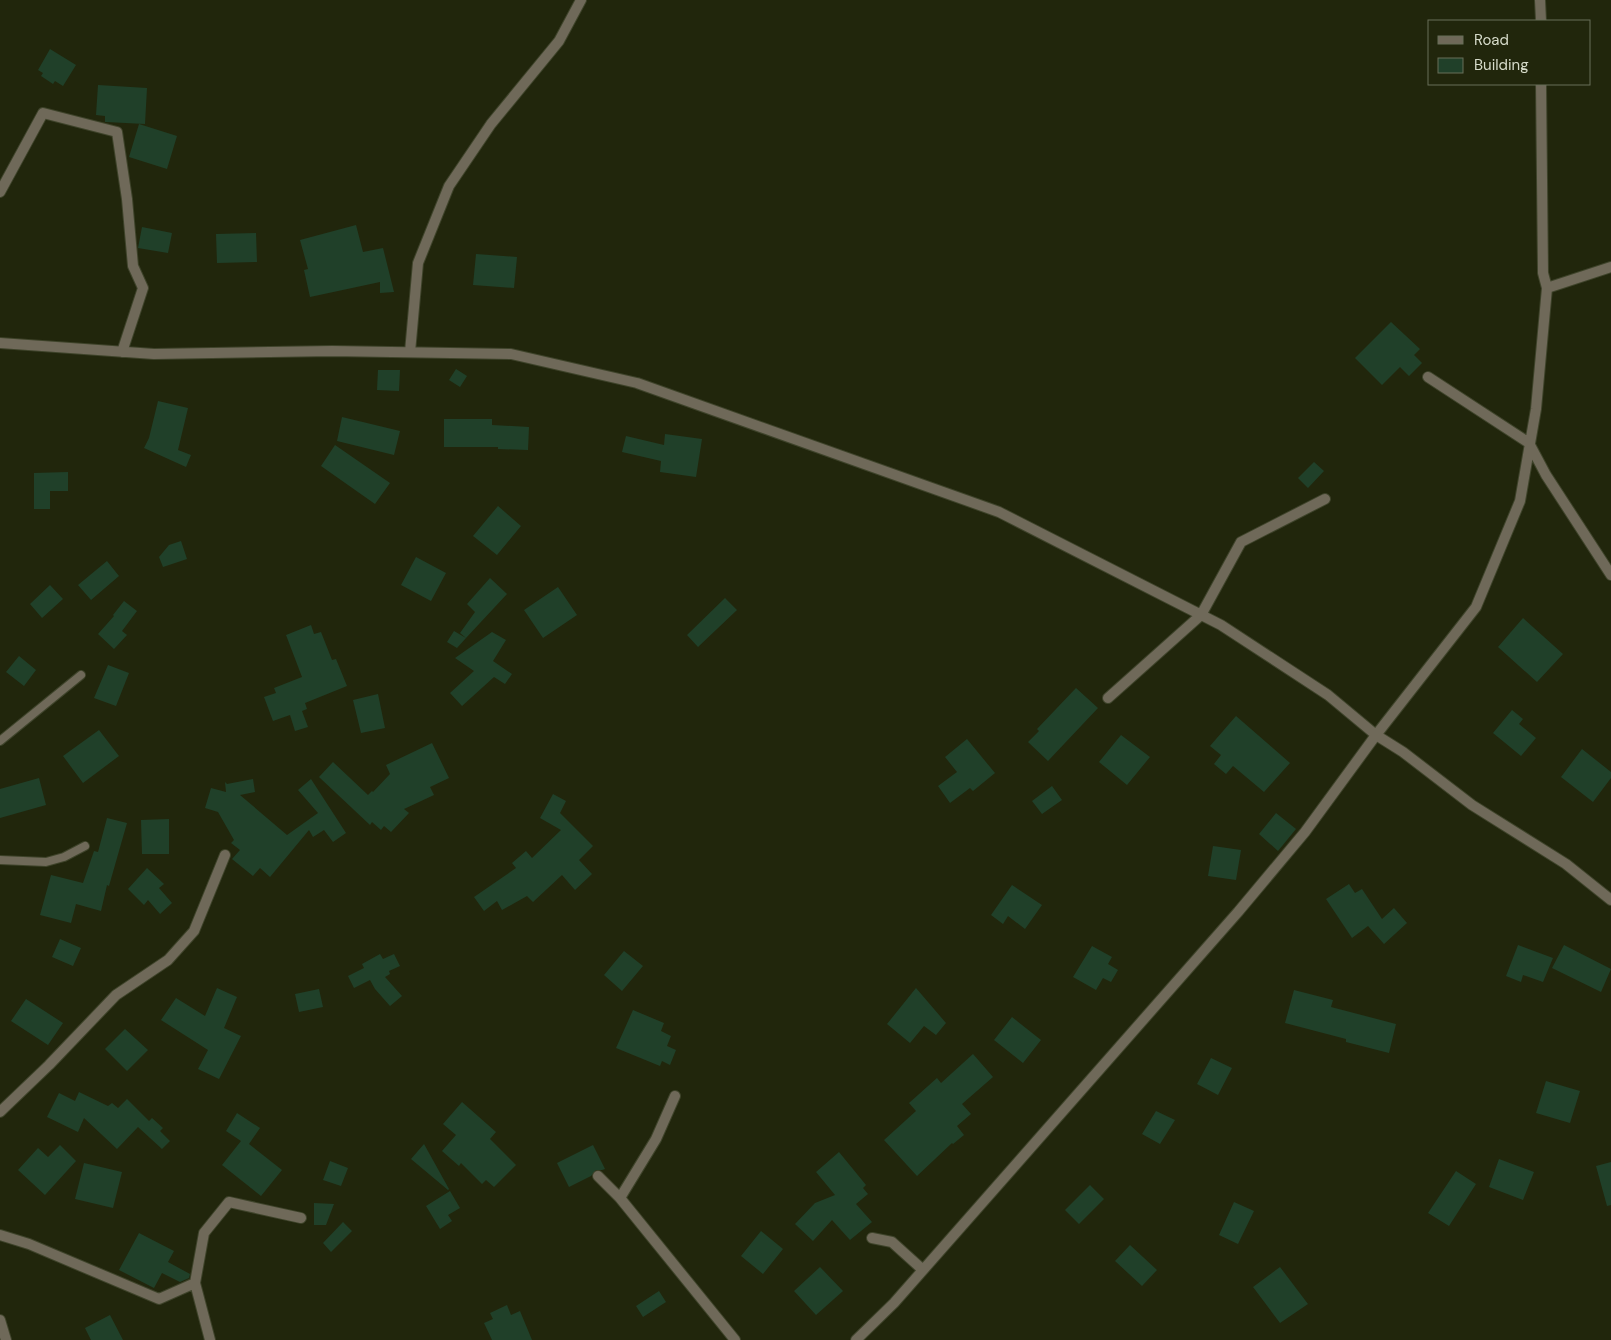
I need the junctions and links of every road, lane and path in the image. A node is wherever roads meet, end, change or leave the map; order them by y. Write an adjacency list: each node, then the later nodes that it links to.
1 (581, 0): 10 (street)
2 (1540, 0): 3 (street)
3 (1540, 20)
4 (1541, 85): 7 (street)
5 (0, 192): 9 (street)
6 (1611, 267): 7 (street)
7 (1547, 288): 12 (street)
8 (0, 343): 9 (street)
9 (122, 352): 10 (street)
10 (410, 352): 15 (street)
11 (1428, 377): 12 (street)
12 (1529, 443): 14 (street); 18 (street)
13 (1325, 499): 15 (street)
14 (1611, 576)
15 (1201, 615): 17 (street); 18 (street)
16 (81, 675): 19 (lane)
17 (1108, 698)
18 (1376, 735): 23 (street); 31 (street)
19 (0, 741)
20 (85, 846): 22 (lane)
21 (225, 855): 25 (street)
22 (0, 860)
23 (1611, 900)
24 (675, 1096): 27 (street)
25 (0, 1112)
26 (598, 1176): 27 (street)
27 (620, 1198): 36 (street)
28 (301, 1218): 32 (street)
29 (0, 1235): 32 (street)
30 (872, 1238): 31 (street)
31 (923, 1270): 37 (street)
32 (195, 1283): 35 (street)
33 (0, 1320): 34 (street)
34 (6, 1340)
35 (210, 1340)
36 (735, 1340)
37 (856, 1340)

